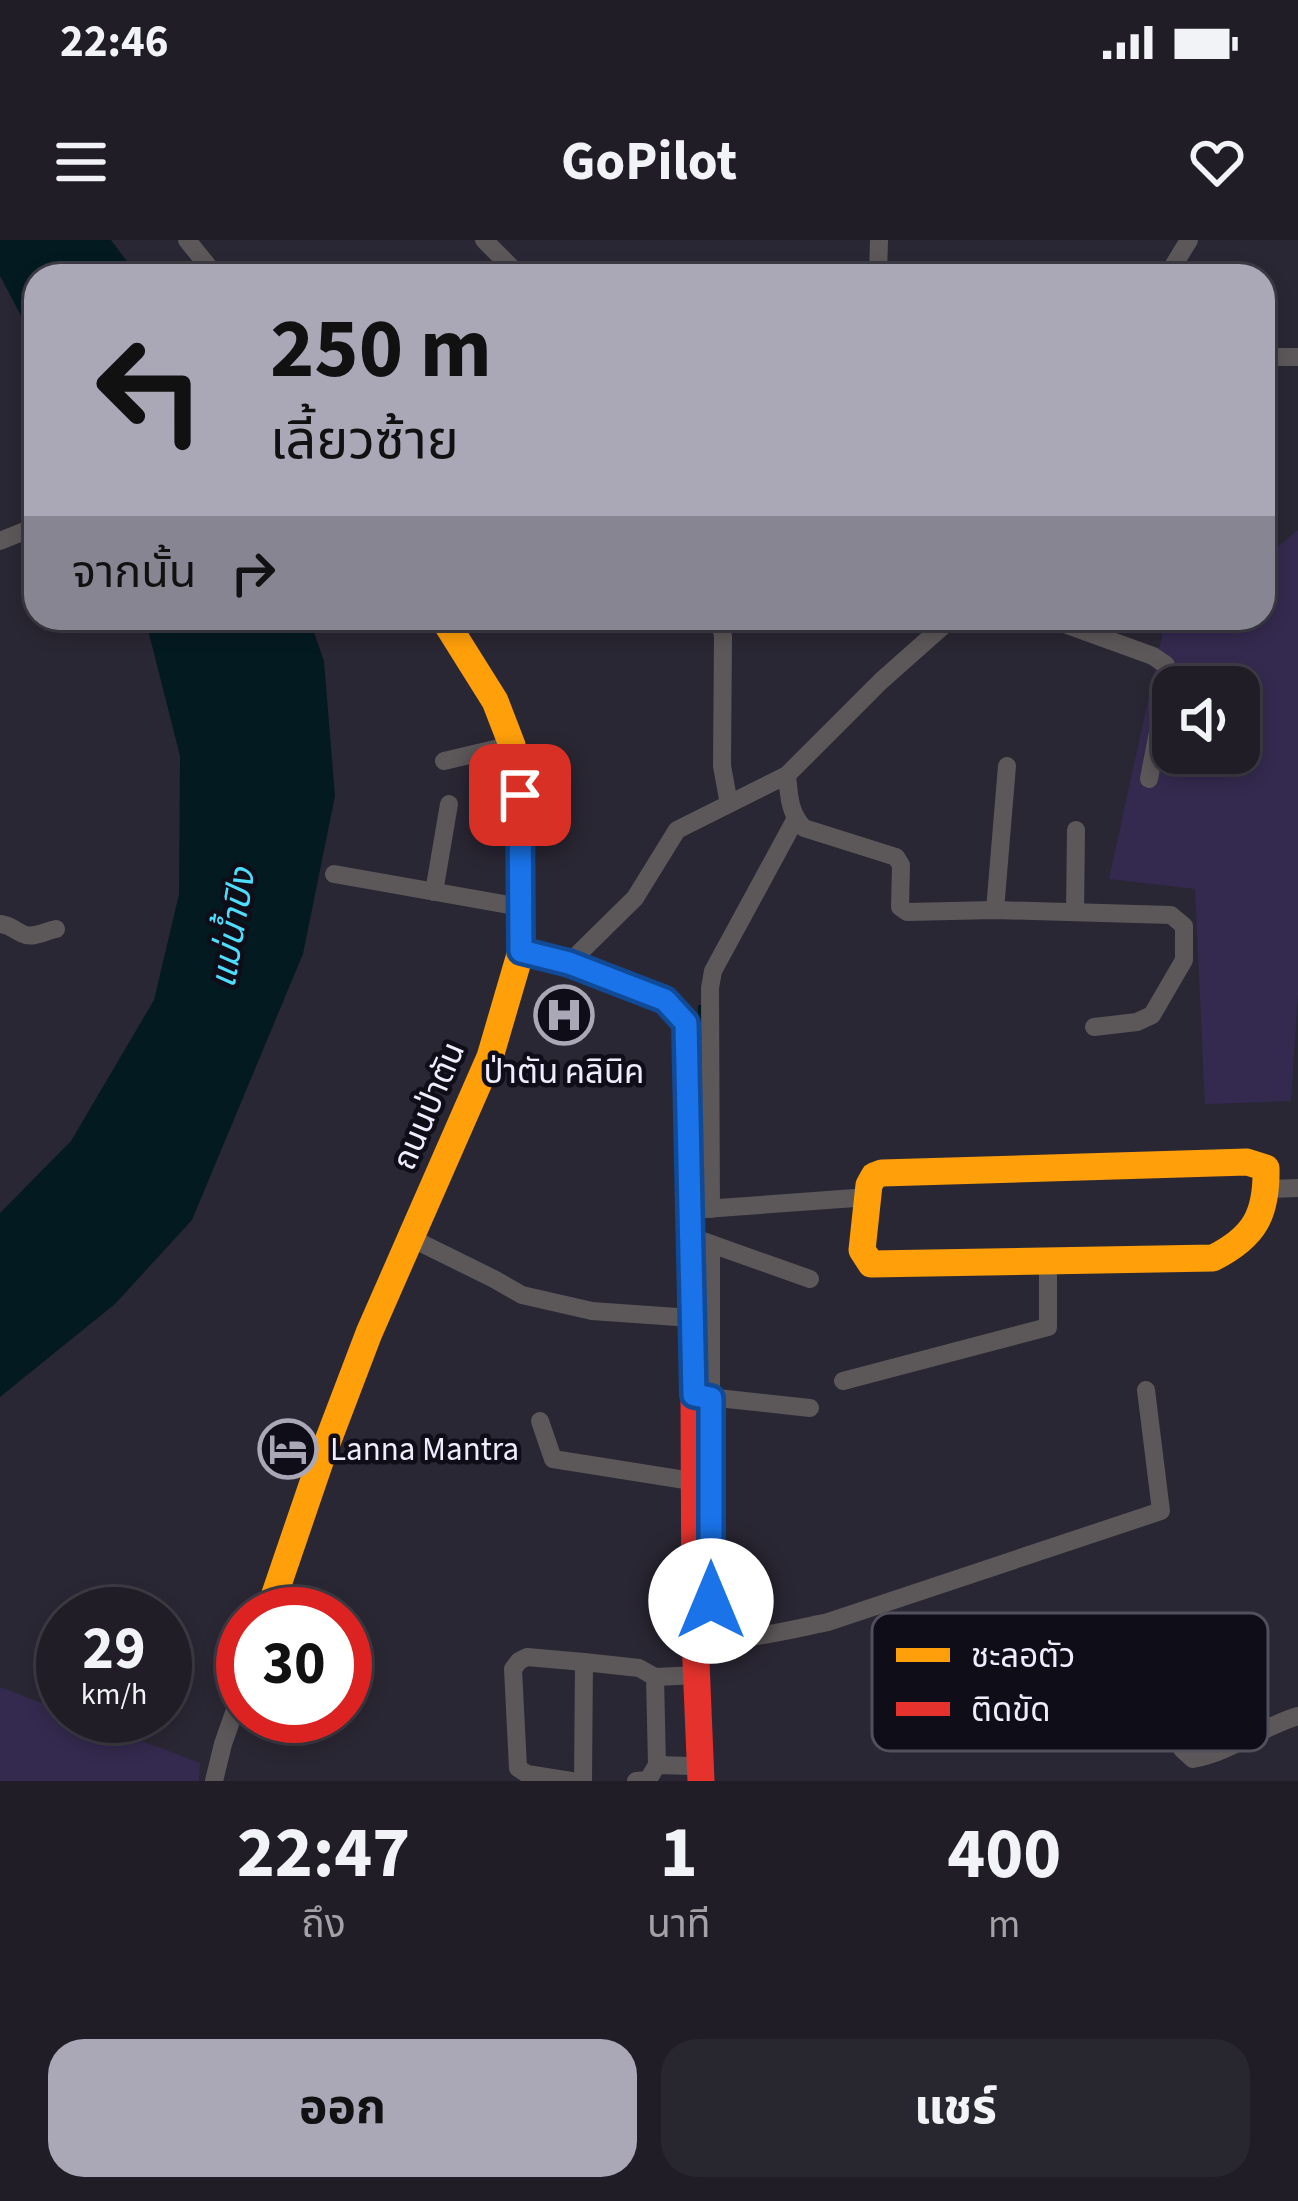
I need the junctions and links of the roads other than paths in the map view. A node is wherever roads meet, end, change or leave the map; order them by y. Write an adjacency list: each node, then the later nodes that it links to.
1 (484, 240): 2 (street)
2 (508, 264)
3 (451, 630): 7 (street, ถนนป่าตัน)
4 (722, 630): 13 (street)
5 (938, 630): 10 (street)
6 (1074, 630): 11 (street)
7 (512, 745): 8 (street); 18 (street, ถนนป่าตัน)
8 (444, 761)
9 (1007, 766): 19 (street)
10 (787, 775): 13 (street); 14 (street)
11 (1149, 779)
12 (449, 804): 17 (street)
13 (729, 804): 24 (street)
14 (795, 820): 19 (street); 25 (street)
15 (1076, 830): 20 (street)
16 (334, 874): 17 (street)
17 (434, 892): 18 (street)
18 (521, 907): 23 (street, ถนนป่าตัน)
19 (995, 910): 20 (street)
20 (1075, 912): 26 (street)
21 (0, 924): 22 (street)
22 (56, 928)
23 (521, 951): 24 (street); 31 (street, ถนนป่าตัน)
24 (569, 963): 25 (street)
25 (699, 1022): 30 (street)
26 (1094, 1027)
27 (1298, 1188): 28 (street)
28 (1268, 1189): 32 (street); 32 (street)
29 (855, 1198): 30 (street)
30 (700, 1224): 33 (street); 34 (street)
31 (411, 1238): 34 (street); 41 (street, ถนนป่าตัน)
32 (1048, 1262): 35 (street)
33 (810, 1279)
34 (701, 1321): 37 (street)
35 (843, 1381)
36 (1146, 1390): 42 (street)
37 (702, 1396): 38 (street); 40 (street)
38 (810, 1408)
39 (539, 1421): 40 (street)
40 (702, 1483): 42 (street)
41 (277, 1587)
42 (703, 1639): 44 (street)
43 (584, 1662): 45 (street); 54 (street); 55 (street)
44 (698, 1675): 45 (street); 52 (street)
45 (656, 1677): 51 (street)
46 (1298, 1716): 47 (street)
47 (1268, 1727)
48 (223, 1743): 53 (street)
49 (1184, 1751): 50 (street)
50 (1221, 1751)
51 (657, 1766): 52 (street); 56 (street)
52 (697, 1773)
53 (214, 1781)
54 (571, 1781)
55 (583, 1781)
56 (636, 1781)

